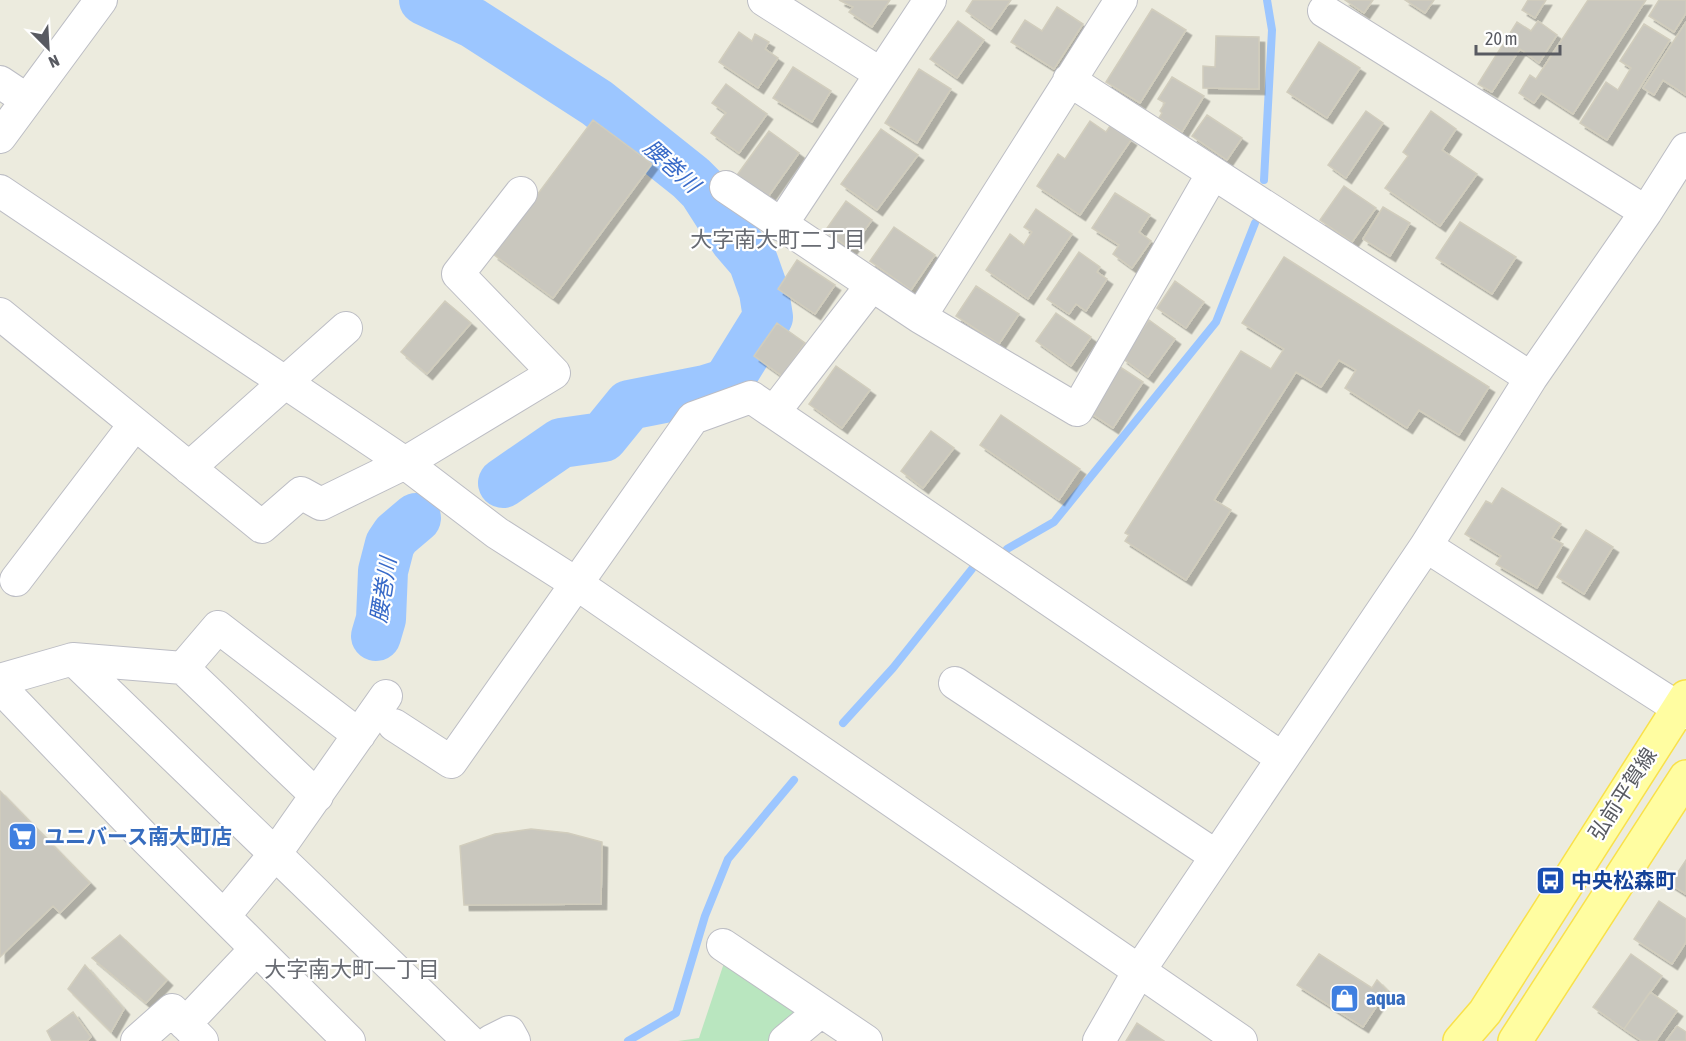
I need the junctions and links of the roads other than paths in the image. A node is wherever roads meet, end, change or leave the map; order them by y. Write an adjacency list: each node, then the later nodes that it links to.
1 (101, 0): 9 (street)
2 (764, 0): 6 (street)
3 (930, 0): 6 (street)
4 (1116, 2): 7 (street)
5 (1324, 10): 16 (street)
6 (881, 74): 17 (street)
7 (1070, 80): 12 (street); 20 (street)
8 (0, 82): 9 (street)
9 (27, 100): 10 (street)
10 (0, 137)
11 (1686, 149): 16 (street)
12 (1213, 173): 20 (street); 22 (street)
13 (726, 187): 17 (street)
14 (0, 191): 23 (street)
15 (521, 193): 26 (street)
16 (1646, 213): 22 (street)
17 (781, 225): 18 (street)
18 (872, 285): 20 (street); 24 (street)
19 (0, 315): 25 (street)
20 (920, 317)
21 (346, 328): 23 (street)
22 (1531, 378): 28 (street)
23 (287, 383): 26 (street); 27 (street)
24 (774, 412): 30 (street); 38 (street)
25 (135, 424): 27 (street); 29 (street)
26 (405, 463): 27 (street); 30 (street)
27 (189, 468)
28 (1426, 546): 36 (street); 38 (street)
29 (16, 580)
30 (577, 584): 37 (street); 46 (street)
31 (73, 659): 32 (street); 33 (street); 41 (street)
32 (183, 668): 37 (street); 40 (street)
33 (0, 680)
34 (955, 683): 42 (street)
35 (0, 687): 43 (street)
36 (1684, 706): 56 (main road, 弘前平賀線)
37 (359, 735): 40 (street)
38 (1282, 758): 42 (street)
39 (1686, 777): 57 (main road, 弘前平賀線)
40 (316, 796): 41 (street)
41 (275, 854): 43 (street); 51 (street)
42 (1216, 856): 46 (street)
43 (224, 916): 45 (street)
44 (723, 945): 47 (street)
45 (256, 949): 48 (street); 50 (street)
46 (1139, 970): 54 (street); 55 (street)
47 (821, 1011): 52 (street); 53 (street)
48 (194, 1033): 49 (street)
49 (137, 1041)
50 (349, 1041)
51 (469, 1041)
52 (785, 1041)
53 (866, 1041)
54 (1099, 1041)
55 (1241, 1041)
56 (1460, 1041)
57 (1515, 1041)

